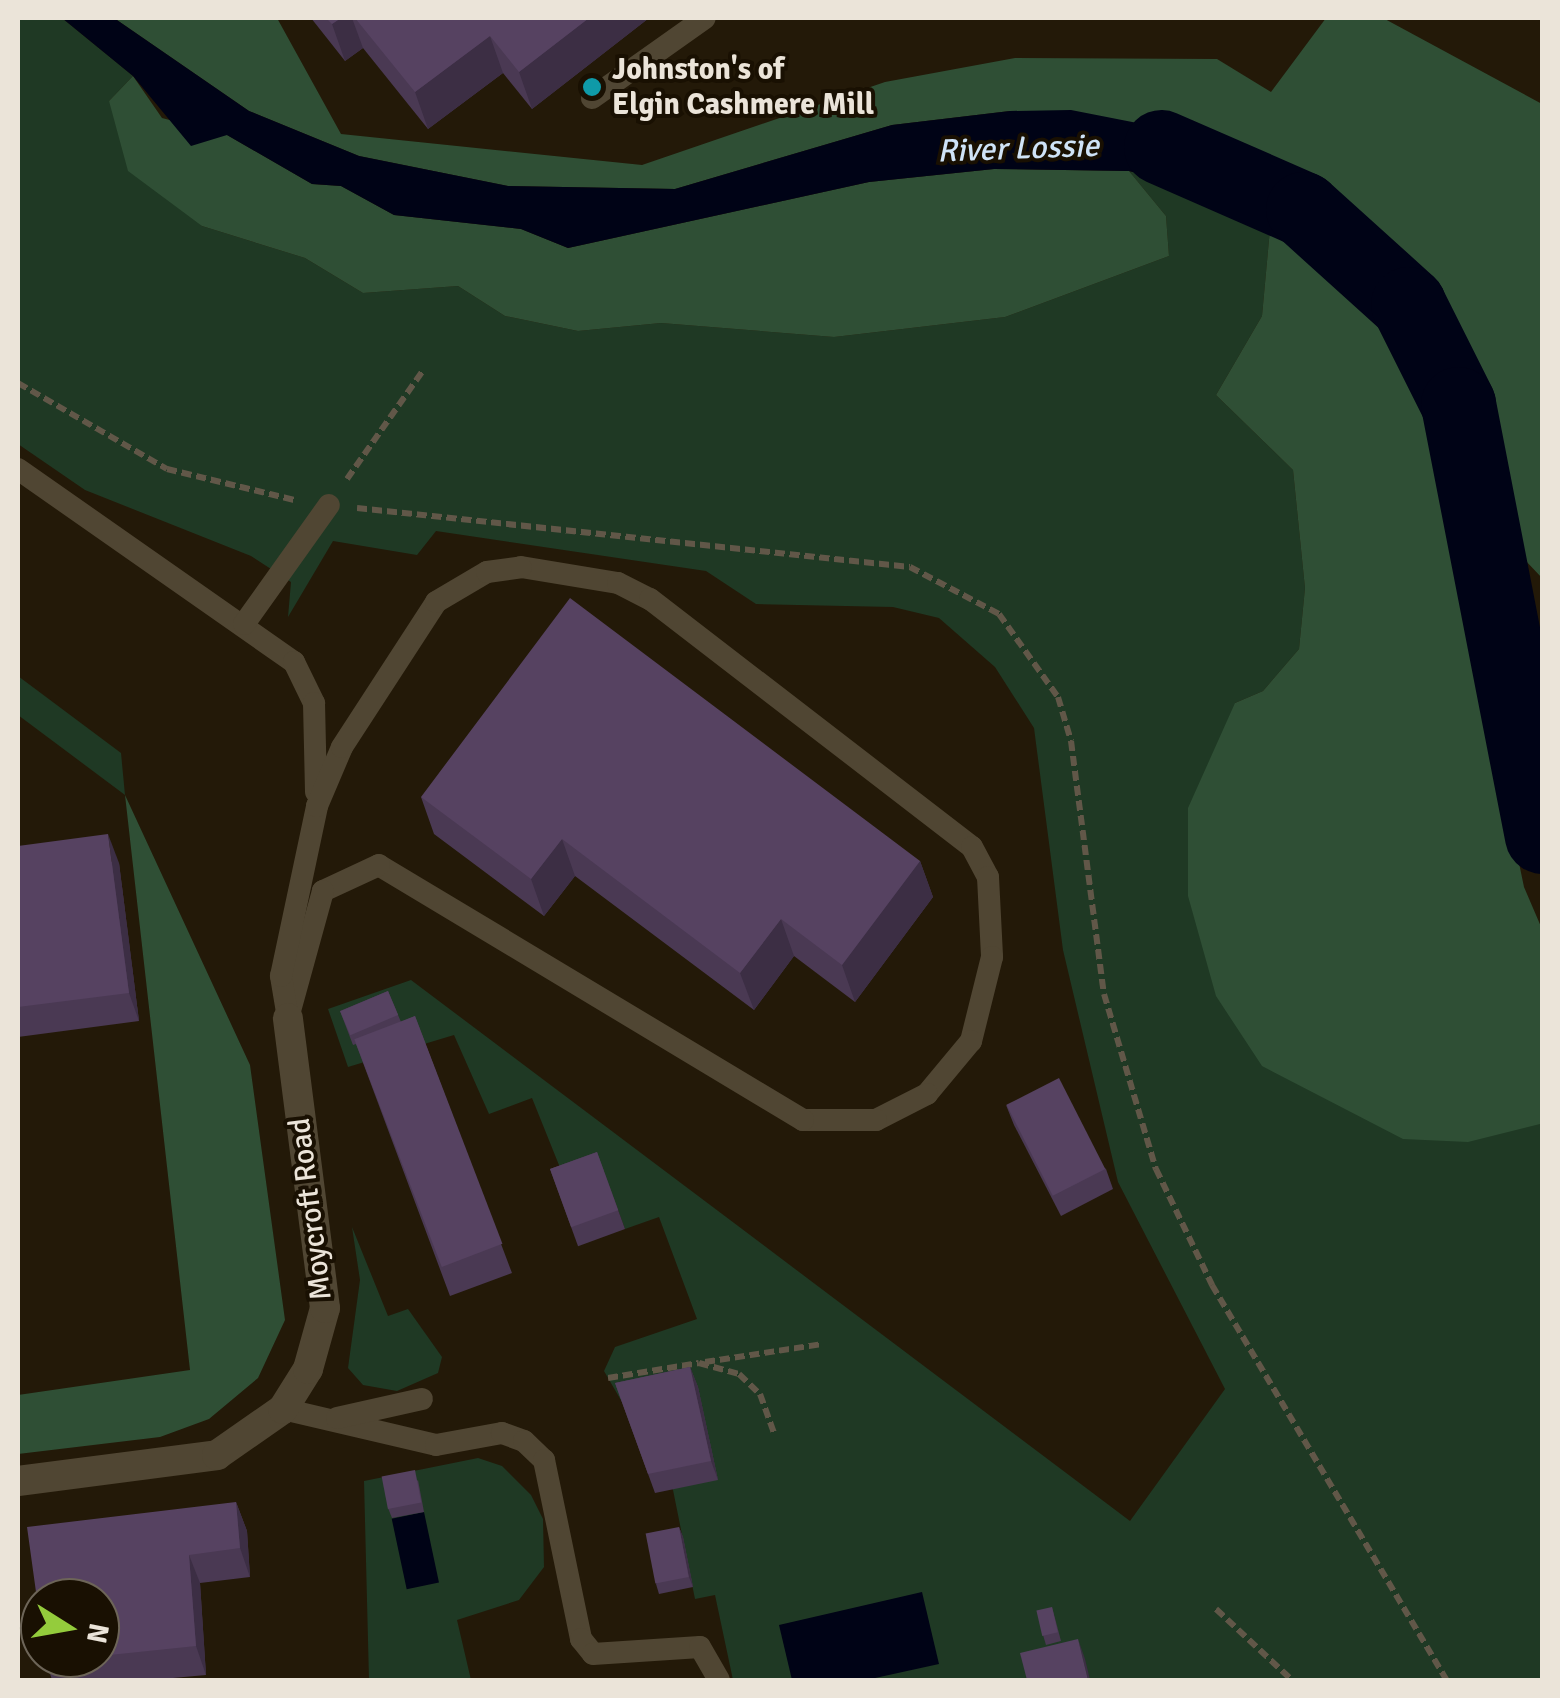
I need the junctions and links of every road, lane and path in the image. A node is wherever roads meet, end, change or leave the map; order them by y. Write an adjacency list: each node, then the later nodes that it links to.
1 (705, 18): 2 (lane)
2 (592, 98)
3 (424, 369): 6 (path)
4 (18, 383): 6 (path)
5 (18, 469): 7 (lane)
6 (329, 504): 7 (lane); 21 (path)
7 (244, 624): 8 (lane)
8 (316, 806): 9 (lane); 9 (lane)
9 (288, 1018): 14 (street, Moycroft Road)
10 (822, 1344): 11 (path)
11 (698, 1363): 12 (path); 16 (path)
12 (608, 1378)
13 (422, 1399): 15 (lane)
14 (283, 1409): 15 (lane); 17 (street, Moycroft Road)
15 (330, 1420): 19 (lane)
16 (774, 1433)
17 (18, 1481)
18 (1216, 1609): 20 (path)
19 (719, 1680)
20 (1292, 1680)
21 (1447, 1680)

